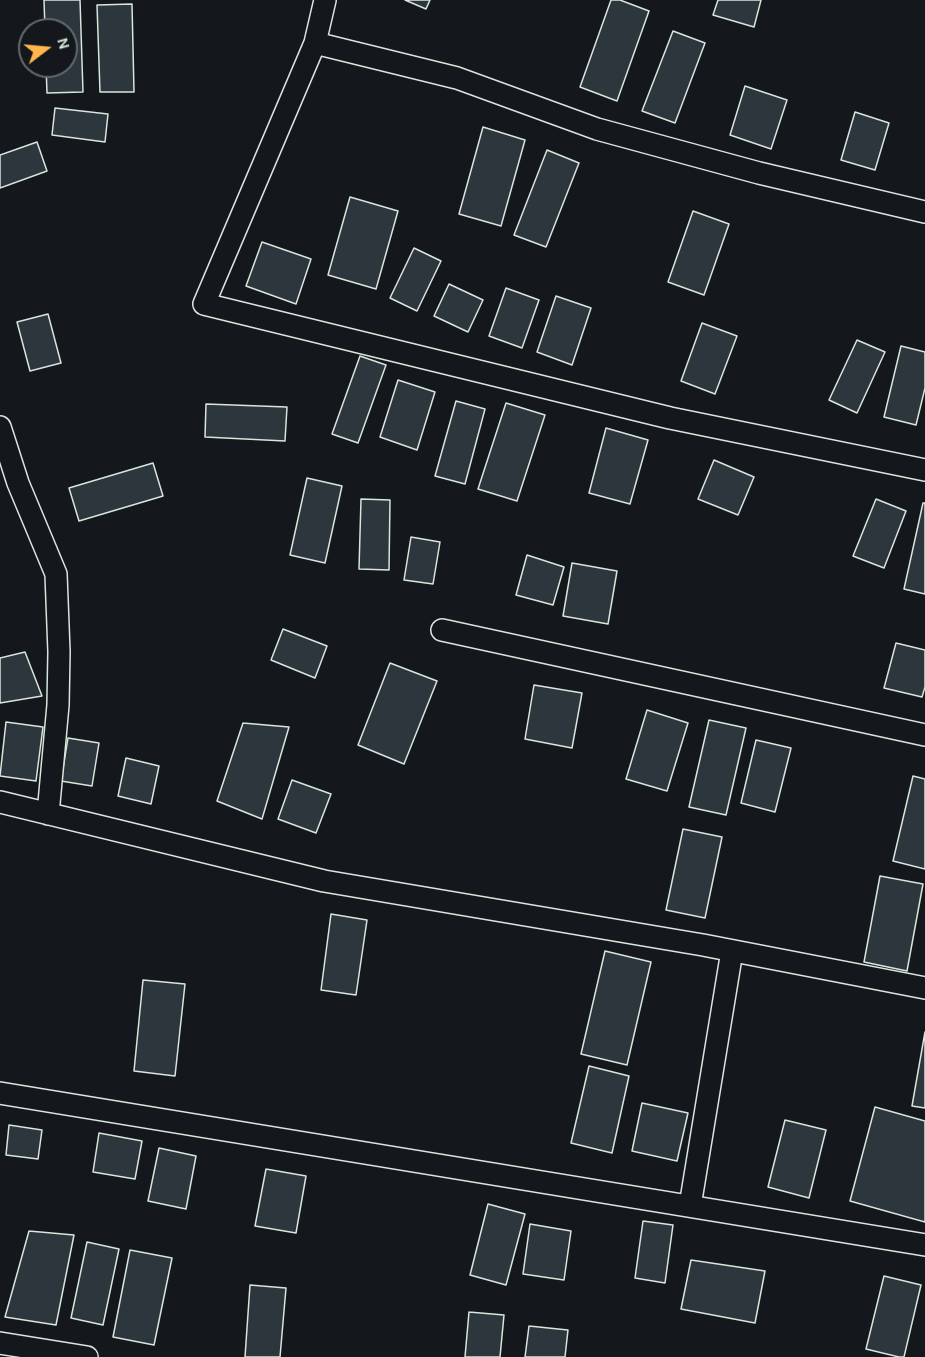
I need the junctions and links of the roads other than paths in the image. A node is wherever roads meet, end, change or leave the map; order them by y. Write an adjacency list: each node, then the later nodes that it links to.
1 (325, 0): 2 (street)
2 (315, 43): 3 (street); 5 (street)
3 (925, 212)
4 (0, 427): 9 (street)
5 (925, 470)
6 (442, 630): 7 (street)
7 (925, 735)
8 (0, 802): 9 (street)
9 (48, 814): 10 (street)
10 (732, 951): 11 (street); 13 (street)
11 (925, 988)
12 (0, 1093): 13 (street)
13 (690, 1206): 14 (street)
14 (925, 1245)
15 (0, 1343): 16 (street)
16 (87, 1357)

